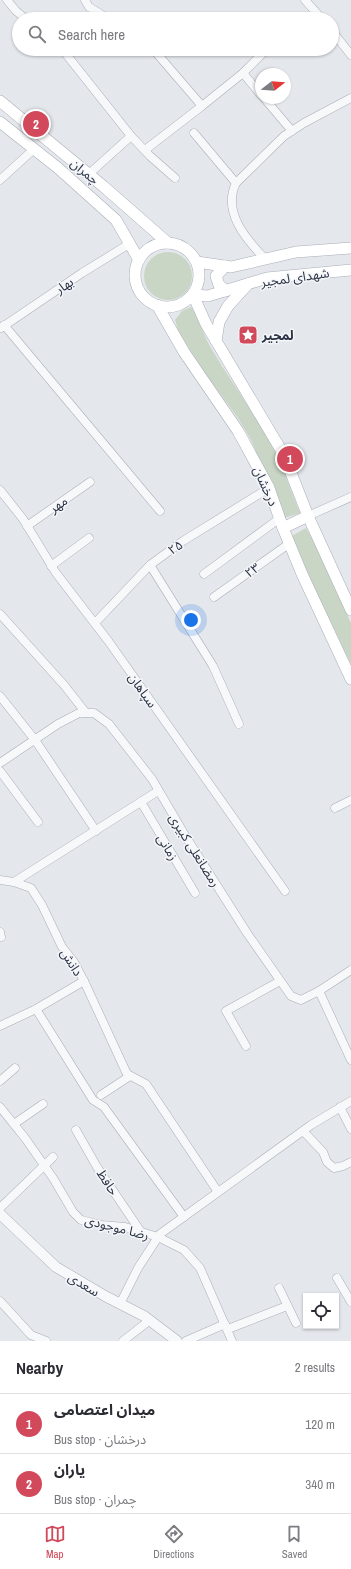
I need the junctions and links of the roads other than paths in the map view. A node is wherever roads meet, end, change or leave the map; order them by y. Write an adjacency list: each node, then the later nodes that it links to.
1 (7, 0): 4 (street)
2 (85, 0): 5 (street)
3 (305, 0): 6 (street)
4 (17, 12)
5 (97, 12)
6 (316, 12)
7 (339, 40): 8 (street)
8 (351, 55)
9 (68, 56): 21 (street)
10 (159, 56): 17 (street)
11 (261, 56): 12 (street)
12 (243, 73): 13 (street); 17 (street)
13 (255, 88)
14 (351, 98): 19 (street)
15 (0, 101): 24 (main road, چمران)
16 (269, 104): 19 (street)
17 (202, 106): 23 (street)
18 (0, 122): 22 (main road, چمران)
19 (292, 131): 27 (street)
20 (194, 133): 27 (street)
21 (131, 136): 23 (street); 24 (street)
22 (34, 149): 26 (street); 29 (main road, چمران)
23 (145, 150): 25 (street)
24 (89, 174): 28 (main road, چمران)
25 (175, 178)
26 (0, 180)
27 (236, 183): 32 (street)
28 (168, 243): 31 (main road); 33 (main road)
29 (129, 244): 31 (main road, چمران); 40 (street, بهار)
30 (351, 248): 32 (main road, شهدای لمجیر)
31 (138, 260): 39 (main road)
32 (265, 260): 34 (main road, شهدای لمجیر)
33 (197, 262): 34 (main road, شهدای لمجیر); 38 (main road)
34 (225, 266): 37 (main road)
35 (351, 270): 36 (main road, شهدای لمجیر)
36 (249, 284): 37 (main road, شهدای لمجیر); 41 (main road)
37 (226, 291): 38 (main road, شهدای لمجیر)
38 (193, 295): 39 (main road); 41 (main road, درخشان)
39 (157, 305): 43 (main road, درخشان)
40 (2, 327): 46 (street)
41 (216, 341): 47 (main road, درخشان)
42 (90, 482): 49 (street, مهر)
43 (270, 488): 48 (main road, درخشان); 52 (street, ۲۵)
44 (0, 490): 49 (street, سپاهان)
45 (351, 497): 47 (street)
46 (160, 511)
47 (308, 516): 48 (main road); 56 (main road, درخشان)
48 (282, 523): 51 (main road, درخشان); 54 (street)
49 (27, 526): 53 (street, سپاهان)
50 (88, 538): 53 (street)
51 (290, 543): 55 (street, ۲۳); 59 (main road, درخشان)
52 (150, 565): 58 (street, ۲۵); 62 (street)
53 (51, 566): 58 (street, سپاهان)
54 (204, 574)
55 (214, 597)
56 (351, 610)
57 (0, 614): 61 (street)
58 (95, 623): 74 (street, سپاهان)
59 (351, 679)
60 (0, 696): 63 (street)
61 (86, 713): 63 (street); 66 (street, رمضانعلی کبیری)
62 (239, 724)
63 (35, 740): 64 (street); 71 (street)
64 (0, 763)
65 (0, 771): 70 (street)
66 (158, 791): 68 (street); 78 (street, رمضانعلی کبیری)
67 (351, 800): 69 (street)
68 (141, 802): 71 (street); 75 (street, زمانی)
69 (335, 808)
70 (38, 822)
71 (96, 831): 73 (street)
72 (0, 880): 73 (street, دانش)
73 (14, 882): 77 (street, دانش)
74 (285, 891)
75 (195, 893)
76 (351, 970): 79 (street, رمضانعلی کبیری)
77 (84, 981): 80 (street, دانش); 85 (street)
78 (280, 981): 79 (street, رمضانعلی کبیری); 82 (street)
79 (318, 991): 83 (street)
80 (36, 1009): 81 (street, دانش); 102 (street)
81 (0, 1026)
82 (246, 1046)
83 (351, 1060)
84 (15, 1068): 86 (street)
85 (130, 1076): 87 (street); 99 (street)
86 (0, 1081)
87 (101, 1096)
88 (351, 1101): 91 (street)
89 (42, 1104): 92 (street)
90 (0, 1107): 92 (street, رضا موجودی)
91 (340, 1107): 93 (street); 95 (street)
92 (14, 1124): 98 (street, رضا موجودی)
93 (351, 1129)
94 (76, 1130): 103 (street, حافظ)
95 (303, 1131): 97 (street); 99 (street)
96 (53, 1157): 98 (street)
97 (351, 1162)
98 (44, 1165): 100 (street); 103 (street, رضا موجودی)
99 (218, 1192): 102 (street)
100 (0, 1208)
101 (0, 1214): 109 (street, سعدی)
102 (184, 1217): 104 (street)
103 (141, 1232): 104 (street, رضا موجودی)
104 (158, 1237): 109 (street); 113 (street, رضا موجودی)
105 (337, 1278): 108 (street)
106 (279, 1288): 110 (street)
107 (0, 1301): 114 (street)
108 (351, 1302)
109 (120, 1304): 111 (street, سعدی)
110 (287, 1306): 112 (street); 113 (street)
111 (150, 1320): 115 (street); 116 (street, سعدی)
112 (296, 1323)
113 (227, 1327): 117 (street); 118 (street, رضا موجودی)
114 (46, 1341)
115 (123, 1341)
116 (177, 1341)
117 (186, 1341)
118 (232, 1341)

